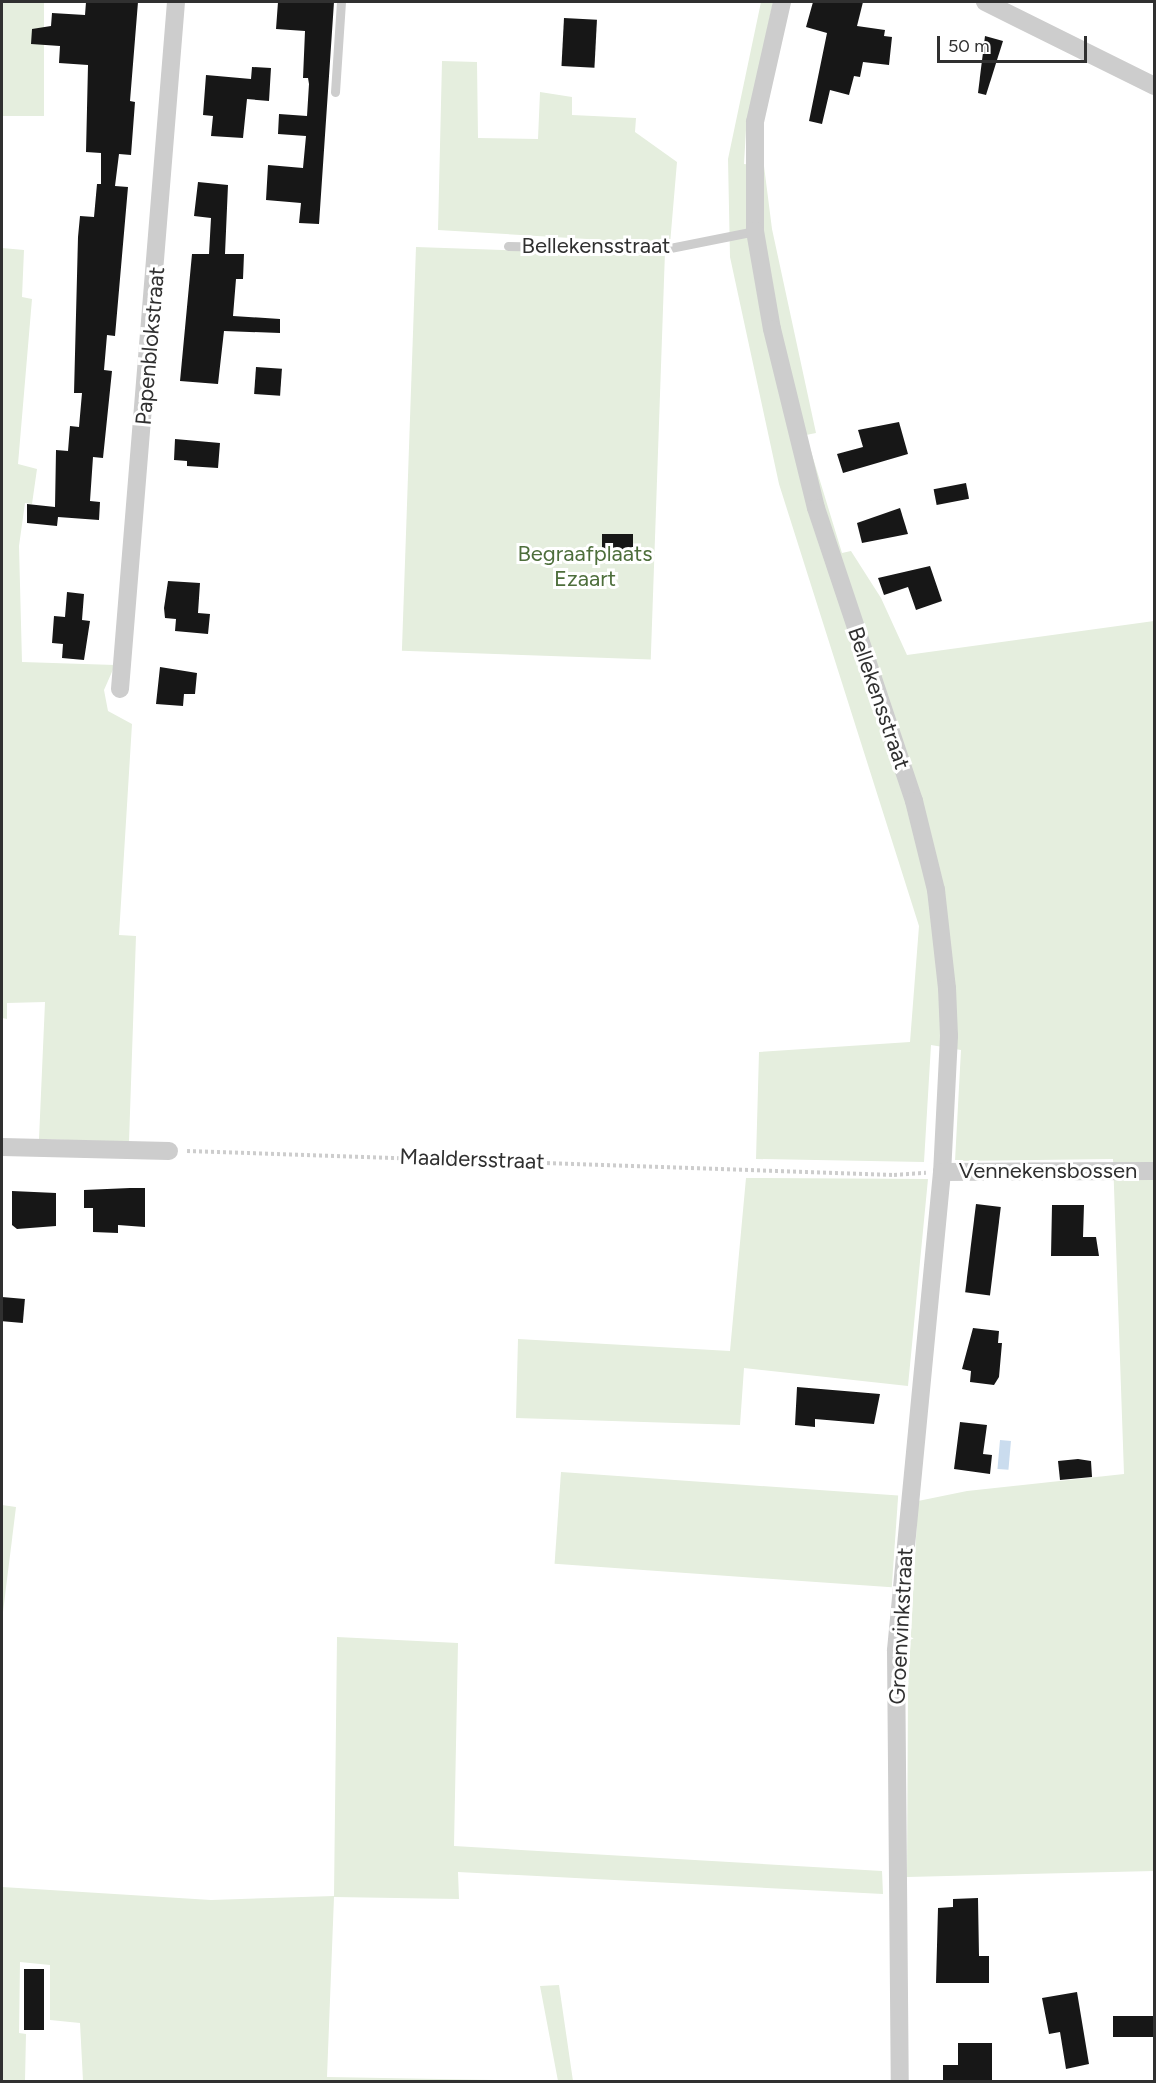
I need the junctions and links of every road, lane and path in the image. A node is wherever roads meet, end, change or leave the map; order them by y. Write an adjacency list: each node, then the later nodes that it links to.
1 (176, 2): 9 (street, Papenblokstraat)
2 (341, 2): 6 (lane)
3 (782, 2): 7 (street, Bellekensstraat)
4 (985, 2): 5 (street)
5 (1155, 86)
6 (335, 92)
7 (755, 231): 8 (lane, Bellekensstraat); 13 (street, Bellekensstraat)
8 (508, 246)
9 (120, 689)
10 (2, 1147): 11 (street)
11 (169, 1151): 13 (path, Maaldersstraat)
12 (1155, 1171): 13 (street, Vennekensbossen)
13 (942, 1172): 14 (street, Groenvinkstraat)
14 (900, 2082)

